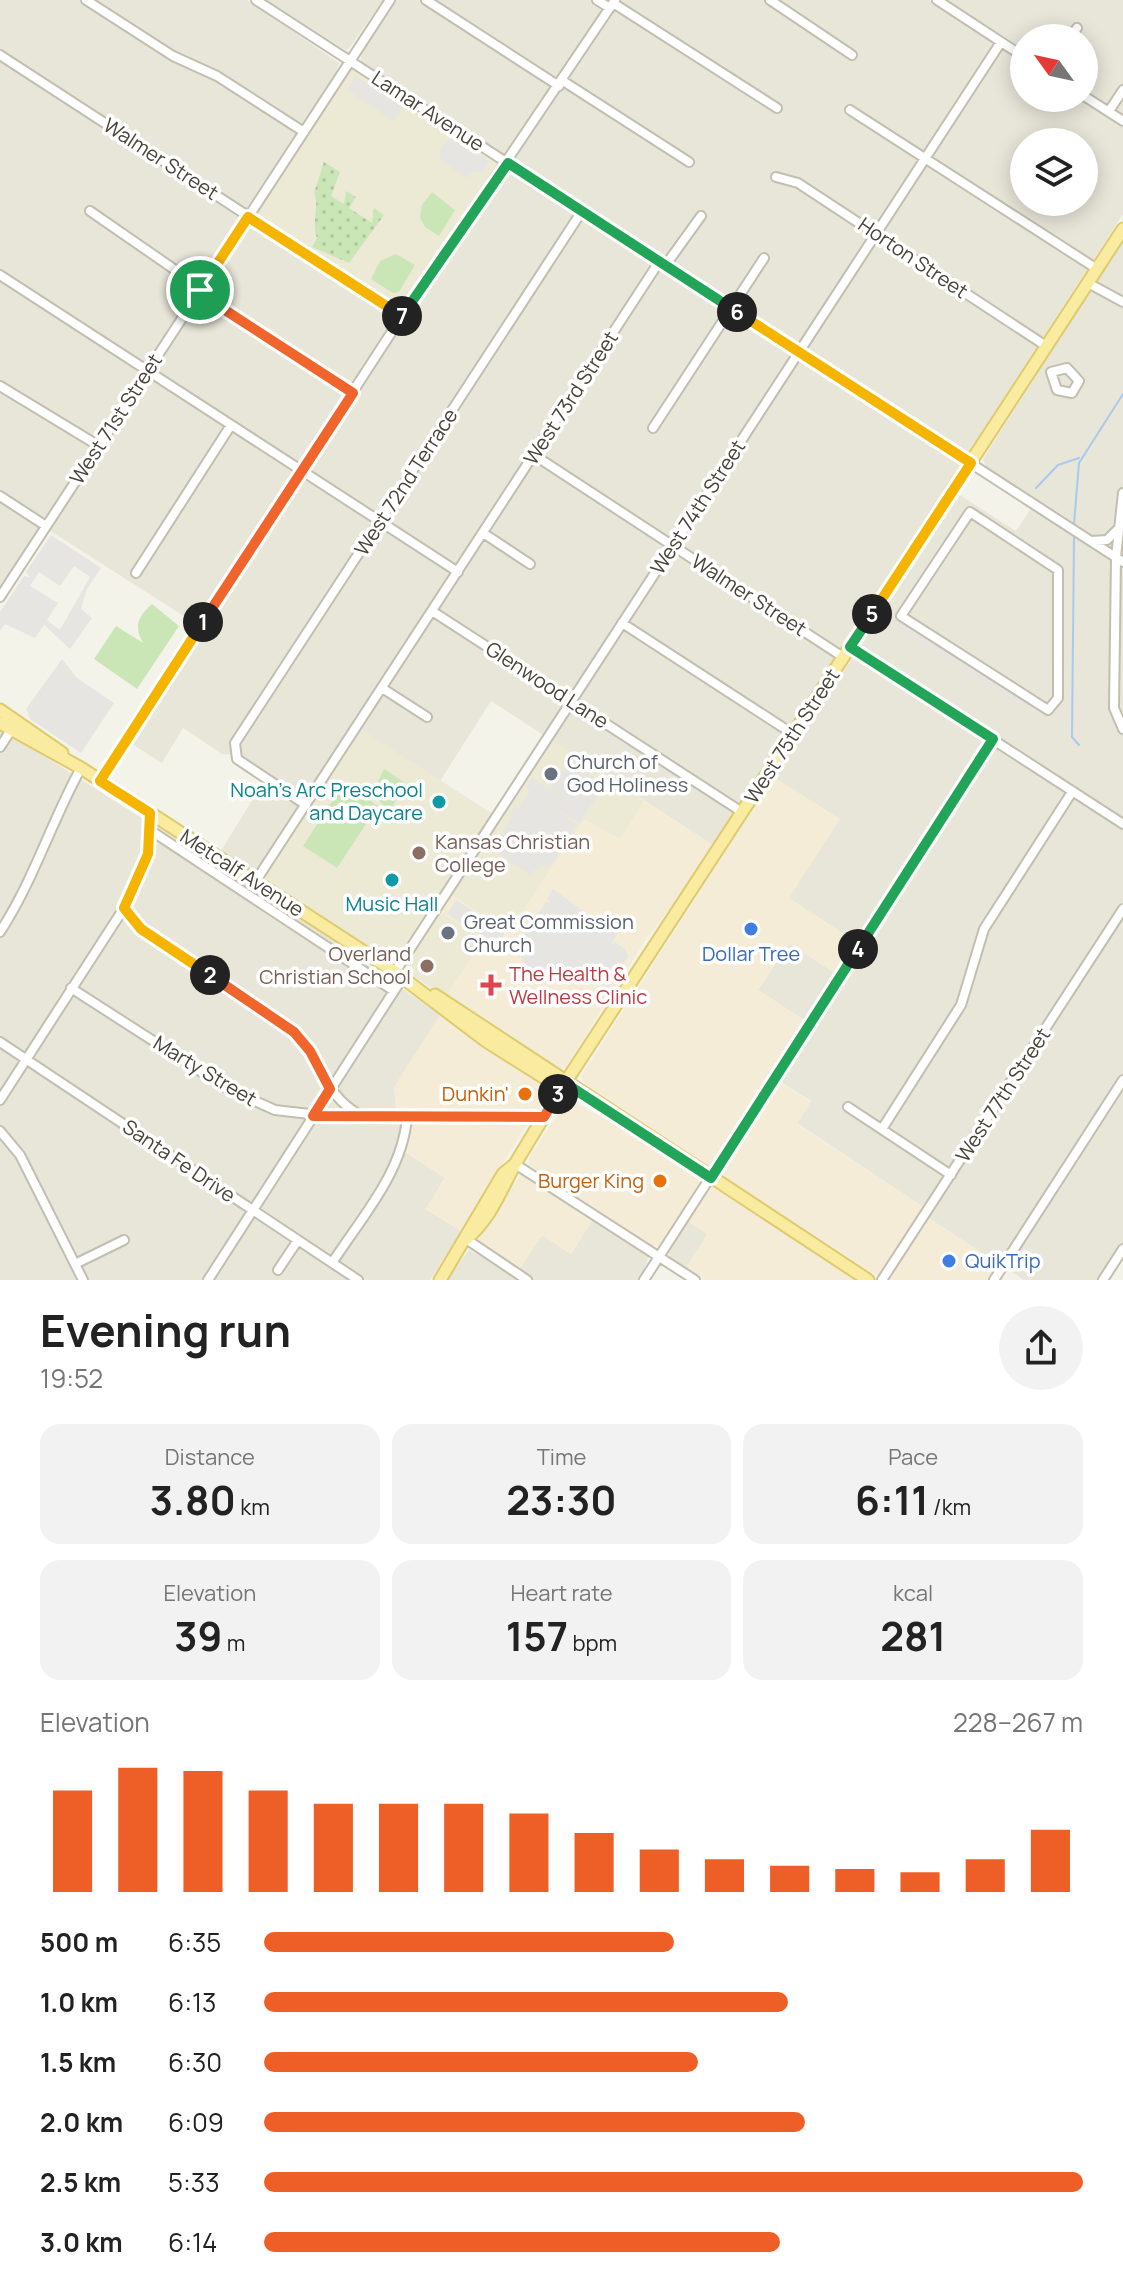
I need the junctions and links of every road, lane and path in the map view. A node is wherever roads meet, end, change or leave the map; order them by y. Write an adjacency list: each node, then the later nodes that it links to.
1 (86, 0): 21 (street)
2 (256, 0): 13 (street, Lamar Avenue)
3 (390, 0): 13 (street, West 71st Street)
4 (426, 0): 14 (street)
5 (597, 0): 8 (street)
6 (770, 0): 12 (street)
7 (937, 0): 9 (street)
8 (613, 4): 14 (street); 17 (street)
9 (1001, 42): 10 (street); 22 (street, West 74th Street)
10 (1010, 48)
11 (0, 55): 29 (street, Walmer Street)
12 (852, 55)
13 (350, 61): 21 (street, West 71st Street); 24 (street, Lamar Avenue)
14 (561, 84): 23 (street); 24 (street)
15 (1123, 90): 19 (street)
16 (1098, 104): 19 (street)
17 (777, 108)
18 (850, 110): 22 (street)
19 (1109, 111): 20 (street)
20 (1123, 121)
21 (304, 132): 29 (street, West 71st Street)
22 (924, 158): 31 (street, West 74th Street); 34 (street)
23 (689, 162)
24 (508, 163): 27 (street, Lamar Avenue); 40 (street)
25 (776, 177): 31 (street, Horton Street)
26 (90, 211): 37 (street)
27 (582, 211): 33 (street, Lamar Avenue); 57 (street, West 72nd Terrace)
28 (701, 216): 33 (street, West 73rd Street)
29 (248, 217): 37 (street, West 71st Street); 40 (street, Walmer Street)
30 (1123, 229): 34 (main road, West 75th Street)
31 (875, 234): 41 (street, Horton Street); 42 (street, West 74th Street)
32 (764, 258): 39 (street)
33 (662, 264): 39 (street, Lamar Avenue); 51 (street, West 73rd Street)
34 (1097, 269): 36 (main road, West 75th Street)
35 (0, 275): 44 (street)
36 (1088, 283): 38 (street); 41 (main road, West 75th Street)
37 (200, 290): 44 (street, West 71st Street); 47 (street)
38 (1123, 302)
39 (731, 308): 42 (street, Lamar Avenue); 49 (street)
40 (402, 316): 47 (street)
41 (1046, 346): 43 (main road, West 75th Street)
42 (798, 351): 52 (street, Lamar Avenue); 62 (street, West 74th Street)
43 (1036, 362): 45 (street); 52 (main road, West 75th Street)
44 (148, 370): 48 (street); 50 (street, West 71st Street)
45 (1051, 372)
46 (0, 386): 50 (street)
47 (353, 393): 53 (street)
48 (231, 425): 53 (street); 66 (street)
49 (653, 428)
50 (99, 446): 58 (street, West 71st Street)
51 (534, 455): 60 (street, West 73rd Street); 62 (street, Walmer Street)
52 (971, 463): 61 (street, Lamar Avenue); 74 (main road, West 75th Street)
53 (302, 471): 57 (street); 88 (street)
54 (1123, 493): 59 (street)
55 (0, 496): 58 (street)
56 (970, 512): 56 (street)
57 (380, 521): 65 (street); 90 (street, West 72nd Terrace)
58 (46, 526): 69 (street, West 71st Street)
59 (1117, 530): 61 (street); 63 (street)
60 (483, 533): 64 (street); 65 (street, West 73rd Street)
61 (1091, 541): 63 (street, Lamar Avenue)
62 (673, 547): 71 (street, West 74th Street); 74 (street, Walmer Street)
63 (1120, 559): 68 (street)
64 (530, 564)
65 (458, 572): 70 (street, West 73rd Street)
66 (136, 573)
67 (1123, 577): 68 (street)
68 (1115, 585): 72 (street)
69 (0, 597)
70 (432, 611): 77 (street, West 73rd Street); 78 (street, Glenwood Lane)
71 (622, 623): 78 (street, West 74th Street); 84 (street)
72 (1115, 639): 73 (street); 76 (street)
73 (1123, 647)
74 (847, 652): 84 (main road, West 75th Street); 85 (street, Walmer Street)
75 (1123, 657): 76 (street)
76 (1114, 665): 82 (street)
77 (382, 688): 80 (street); 90 (street, West 73rd Street)
78 (571, 701): 91 (street, Glenwood Lane); 99 (street, West 74th Street)
79 (0, 710): 87 (main road, Metcalf Avenue)
80 (427, 717)
81 (0, 723): 83 (main road, Metcalf Avenue)
82 (1123, 729)
83 (11, 730): 86 (street); 87 (main road, Metcalf Avenue)
84 (793, 734): 91 (main road, West 75th Street)
85 (993, 739): 89 (street, Walmer Street); 117 (street)
86 (0, 747)
87 (81, 768): 88 (main road, Metcalf Avenue); 98 (street)
88 (100, 781): 92 (main road, Metcalf Avenue)
89 (1072, 792): 93 (street, Walmer Street); 113 (street)
90 (306, 805): 95 (street, West 73rd Street)
91 (742, 812): 105 (main road, West 75th Street)
92 (150, 813): 94 (street); 95 (main road, Metcalf Avenue)
93 (1123, 824)
94 (150, 830): 96 (street); 101 (street)
95 (255, 882): 99 (main road, Metcalf Avenue)
96 (124, 908): 100 (street); 106 (street)
97 (1123, 909): 116 (street, West 77th Street)
98 (0, 932)
99 (399, 975): 101 (street, West 74th Street); 105 (main road, Metcalf Avenue)
100 (71, 988): 103 (street); 109 (street, Marty Street)
101 (394, 991): 106 (street, West 74th Street)
102 (0, 1042): 103 (street, Santa Fe Drive)
103 (25, 1060): 107 (street); 118 (street, Santa Fe Drive)
104 (1123, 1080): 136 (street)
105 (565, 1083): 112 (main road, West 75th Street); 117 (main road, Metcalf Avenue)
106 (330, 1089): 109 (street, West 74th Street); 110 (street)
107 (0, 1100)
108 (848, 1107): 113 (street)
109 (313, 1116): 110 (street, Marty Street); 118 (street, West 74th Street)
110 (363, 1116): 111 (street, Marty Street)
111 (407, 1117): 112 (street, Marty Street); 124 (street)
112 (544, 1117): 115 (main road, West 75th Street)
113 (882, 1129): 116 (street)
114 (0, 1131): 125 (street)
115 (515, 1164): 119 (main road, West 75th Street); 123 (street)
116 (951, 1175): 135 (street, West 77th Street)
117 (711, 1178): 123 (street); 134 (main road, Metcalf Avenue)
118 (253, 1210): 121 (street, Santa Fe Drive); 128 (street, West 74th Street)
119 (466, 1239): 130 (main road, West 75th Street); 131 (street)
120 (124, 1240): 125 (street)
121 (298, 1240): 124 (street, Santa Fe Drive); 126 (street)
122 (1123, 1249): 137 (street)
123 (659, 1257): 132 (street); 133 (street)
124 (332, 1263): 129 (street, Santa Fe Drive)
125 (75, 1264): 127 (street)
126 (278, 1270)
127 (83, 1280)
128 (208, 1280)
129 (358, 1280)
130 (440, 1280)
131 (527, 1280)
132 (644, 1280)
133 (695, 1280)
134 (868, 1280)
135 (882, 1280)
136 (994, 1280)
137 (1103, 1280)

